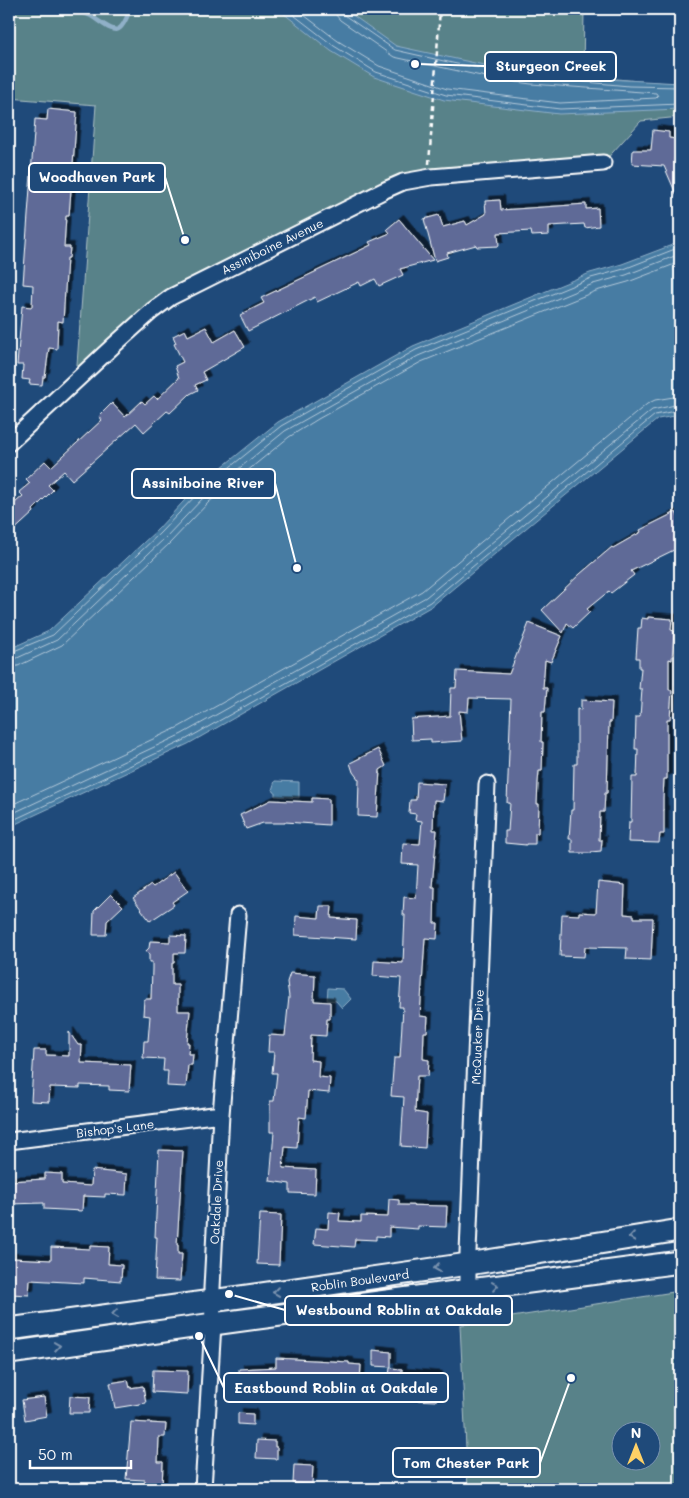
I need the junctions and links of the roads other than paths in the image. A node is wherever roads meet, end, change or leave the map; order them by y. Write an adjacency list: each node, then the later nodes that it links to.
1 (596, 164): 2 (street, Assiniboine Avenue)
2 (9, 443)
3 (487, 784): 9 (street, McQuaker Drive)
4 (238, 915): 5 (street, Oakdale Drive)
5 (221, 1114): 6 (street, Bishop's Lane); 11 (street, Oakdale Drive)
6 (9, 1141)
7 (680, 1230): 9 (main road, Roblin Boulevard, one-way to 9)
8 (680, 1262): 10 (main road, Roblin Boulevard, one-way to 8)
9 (468, 1264): 10 (street, McQuaker Drive); 11 (main road, Roblin Boulevard, one-way to 11)
10 (468, 1290): 12 (main road, Roblin Boulevard)
11 (212, 1301): 12 (street, Oakdale Drive); 13 (main road, Roblin Boulevard, one-way to 13)
12 (213, 1324): 14 (main road, Roblin Boulevard, one-way to 12); 15 (street, Oakdale Drive)
13 (9, 1329)
14 (9, 1353)
15 (203, 1489)

